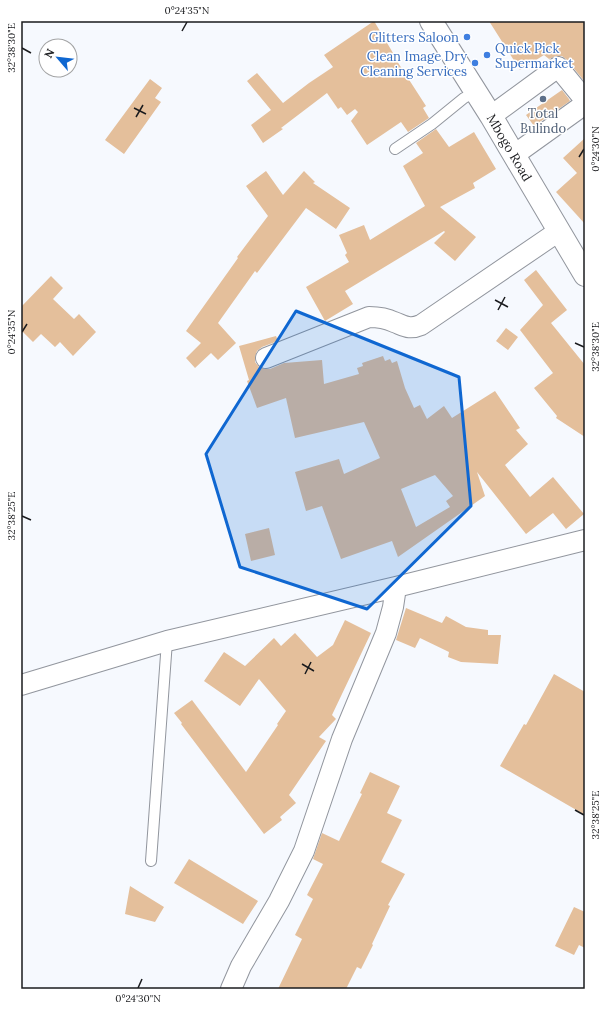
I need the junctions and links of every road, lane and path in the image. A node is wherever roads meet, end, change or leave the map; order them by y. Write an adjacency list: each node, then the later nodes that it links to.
1 (432, 21): 2 (main road, Mbogo Road)
2 (476, 92): 4 (main road, Mbogo Road); 5 (lane)
3 (584, 96): 4 (street); 6 (street)
4 (491, 116): 6 (main road, Mbogo Road)
5 (395, 149)
6 (514, 155): 7 (main road, Mbogo Road)
7 (559, 231): 8 (main road, Mbogo Road); 9 (street)
8 (585, 275)
9 (266, 358)
10 (585, 540): 11 (street)
11 (396, 586): 12 (street); 15 (street)
12 (166, 641): 13 (street); 14 (lane)
13 (21, 685)
14 (151, 861)
15 (231, 989)

